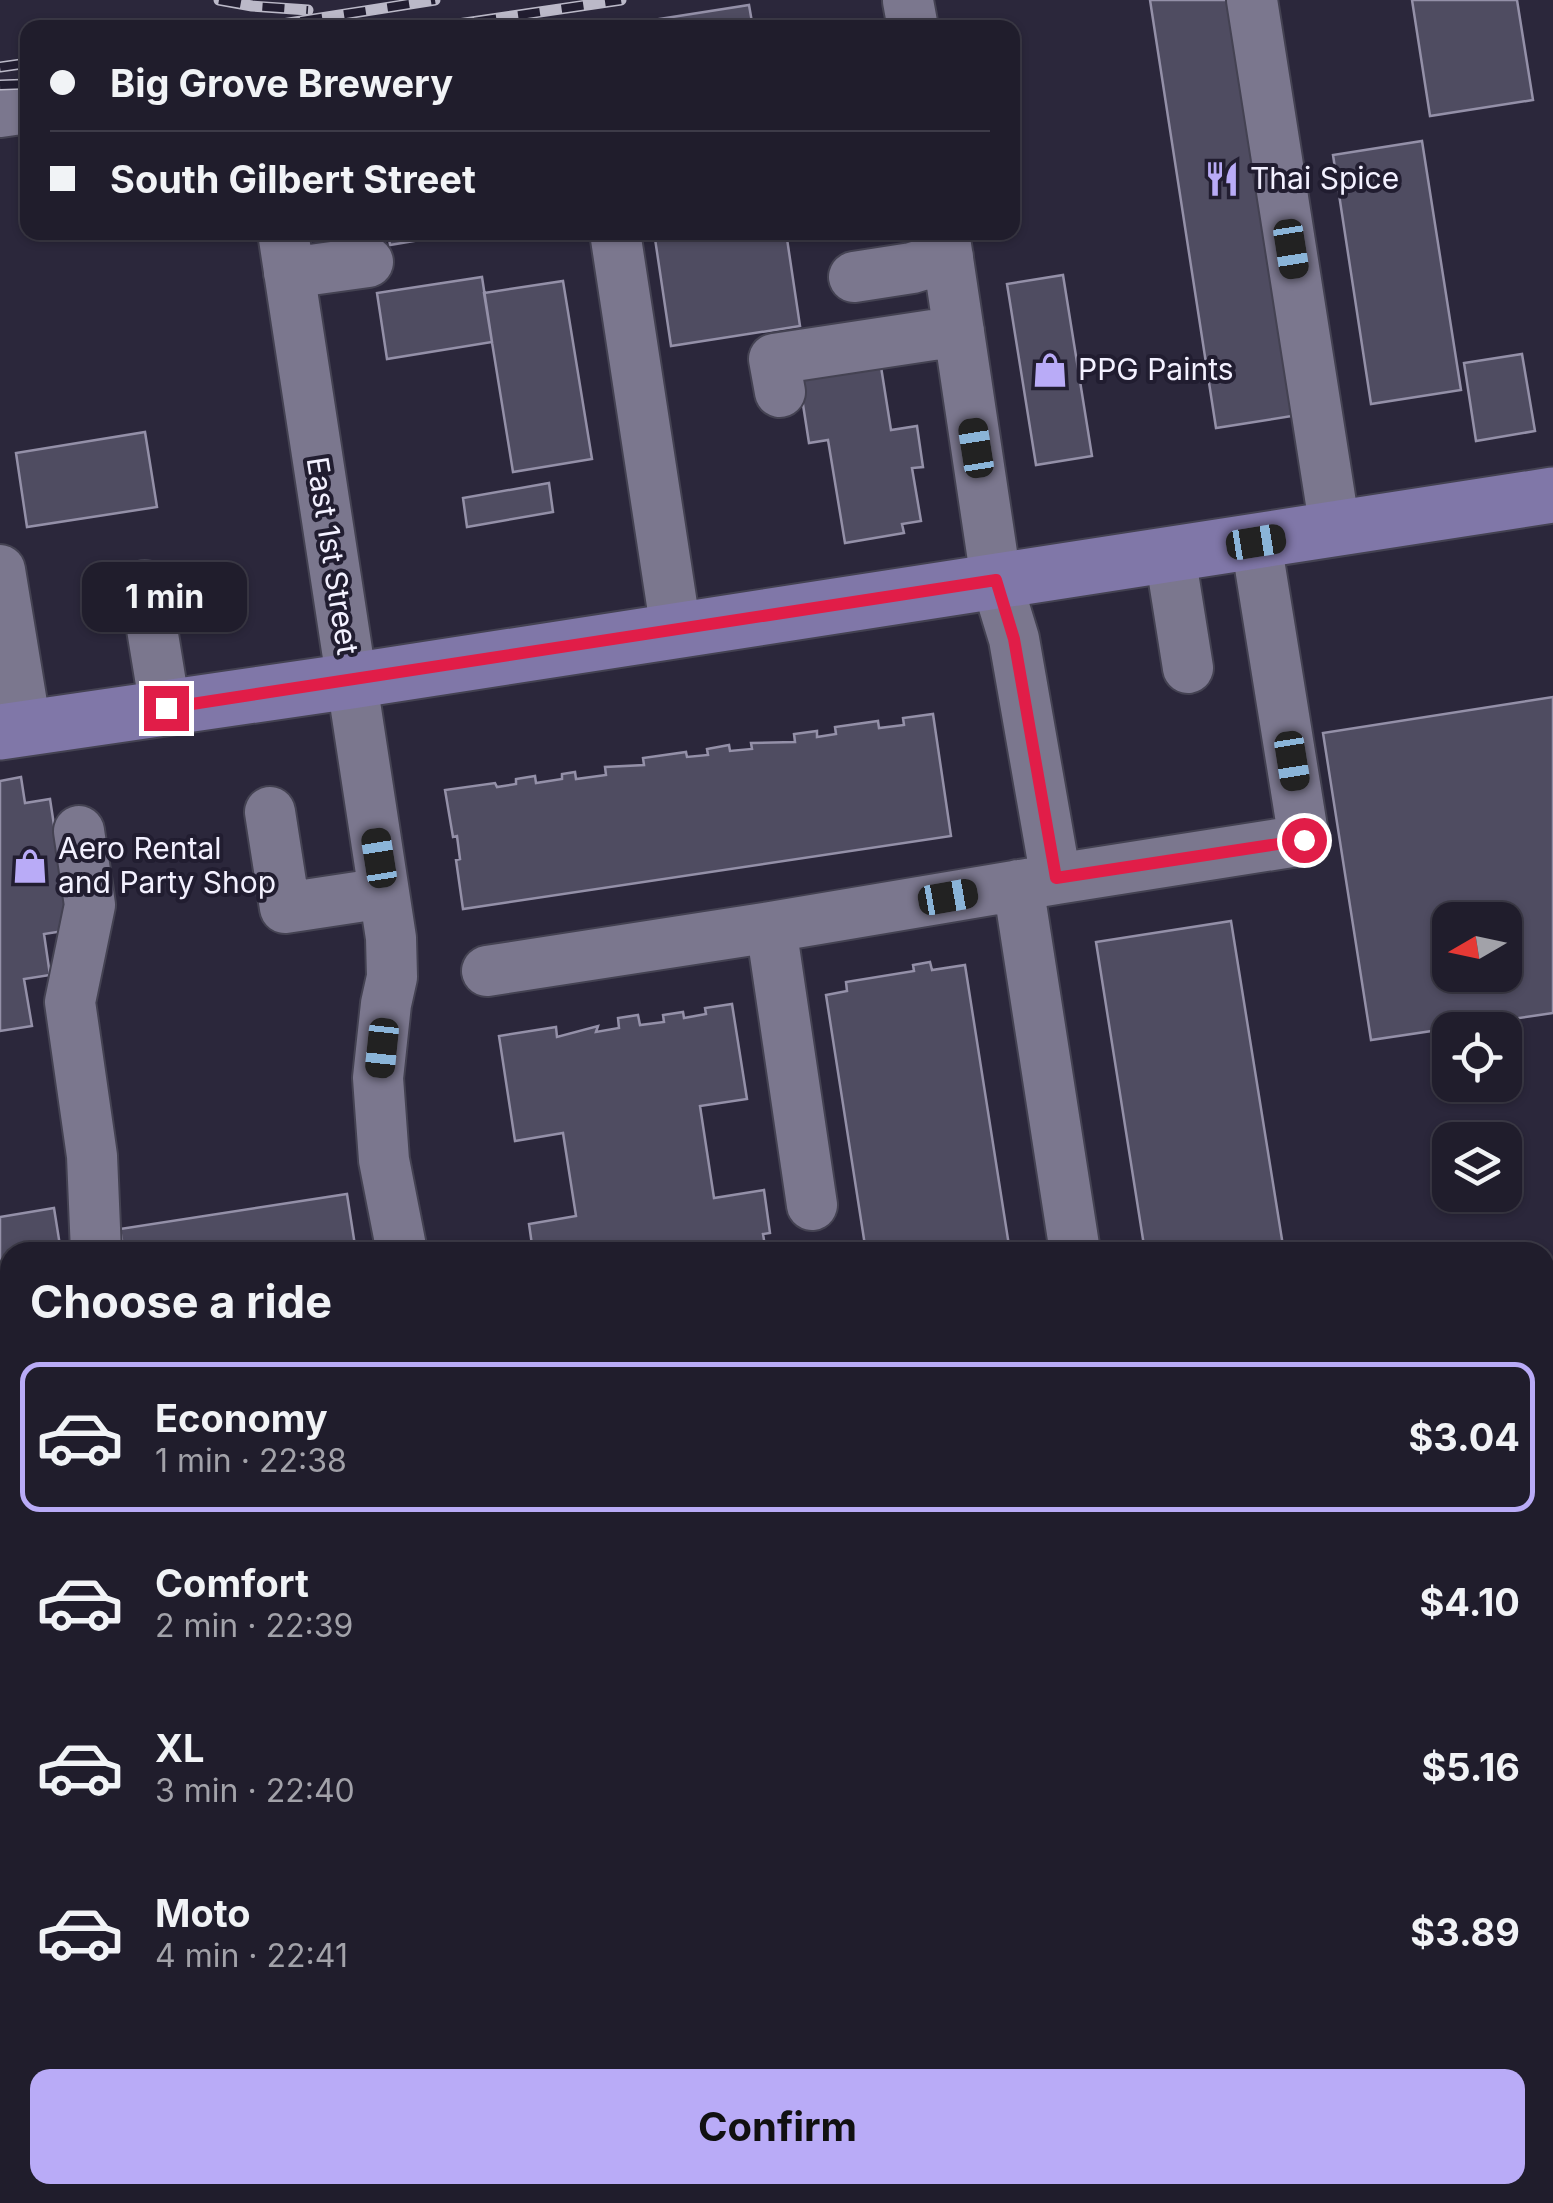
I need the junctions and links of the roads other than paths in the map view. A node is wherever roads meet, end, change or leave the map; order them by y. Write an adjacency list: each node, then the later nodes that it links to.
1 (1252, 0): 10 (street)
2 (616, 240): 16 (street)
3 (946, 244): 6 (street); 7 (street)
4 (286, 253): 5 (street); 18 (street, East 1st Street)
5 (368, 262)
6 (854, 277)
7 (959, 331): 8 (street); 14 (street)
8 (780, 392)
9 (1553, 494): 10 (main road)
10 (1335, 529): 11 (main road)
11 (1256, 542): 12 (main road); 23 (street)
12 (1170, 555): 14 (main road); 17 (street)
13 (0, 570): 20 (street)
14 (996, 580): 16 (main road); 23 (street)
15 (146, 586): 19 (street)
16 (676, 631): 18 (main road)
17 (1188, 668)
18 (352, 681): 19 (main road); 24 (street, East 1st Street)
19 (166, 708): 20 (main road)
20 (13, 730)
21 (270, 812): 24 (street)
22 (79, 831): 28 (street)
23 (1037, 882): 25 (street); 30 (street)
24 (388, 915): 29 (street, East 1st Street)
25 (772, 927): 26 (street); 27 (street)
26 (487, 971)
27 (812, 1204)
28 (96, 1242)
29 (400, 1242)
30 (1074, 1242)

